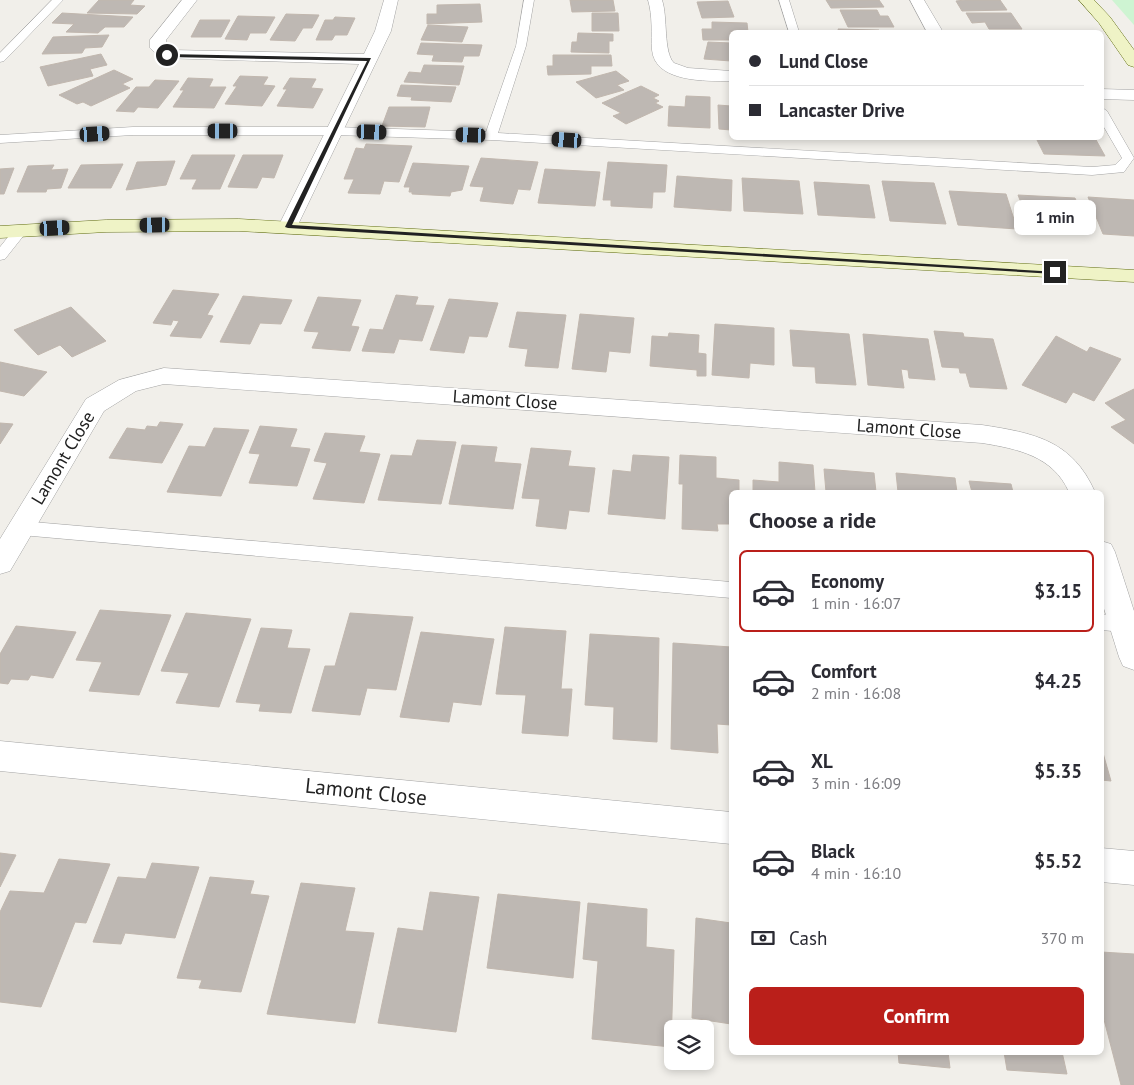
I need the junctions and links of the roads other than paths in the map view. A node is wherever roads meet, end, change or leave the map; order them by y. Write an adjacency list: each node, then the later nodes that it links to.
1 (58, 0): 11 (lane)
2 (190, 0): 12 (street)
3 (391, 0): 12 (street)
4 (528, 0): 19 (lane)
5 (655, 0): 14 (street)
6 (784, 0): 9 (lane)
7 (917, 0): 10 (street)
8 (1086, 0): 13 (street)
9 (793, 30)
10 (934, 30)
11 (0, 59)
12 (370, 59): 18 (street)
13 (1134, 62)
14 (729, 76)
15 (1104, 94): 16 (street)
16 (1134, 95)
17 (1104, 116): 19 (lane)
18 (336, 131): 19 (lane); 20 (lane); 21 (street)
19 (491, 136)
20 (0, 140)
21 (288, 227): 22 (street); 25 (street)
22 (21, 230): 23 (street); 24 (lane)
23 (0, 232)
24 (0, 256)
25 (1134, 276)
26 (1081, 490): 27 (street, Lamont Close)
27 (21, 528): 28 (street, Lamont Close); 30 (lane)
28 (0, 563)
29 (1104, 571): 31 (street)
30 (729, 590)
31 (1112, 623): 32 (street)
32 (1134, 657)
33 (0, 756): 34 (street, Lamont Close)
34 (729, 828)
35 (1104, 865): 36 (street)
36 (1134, 868)

